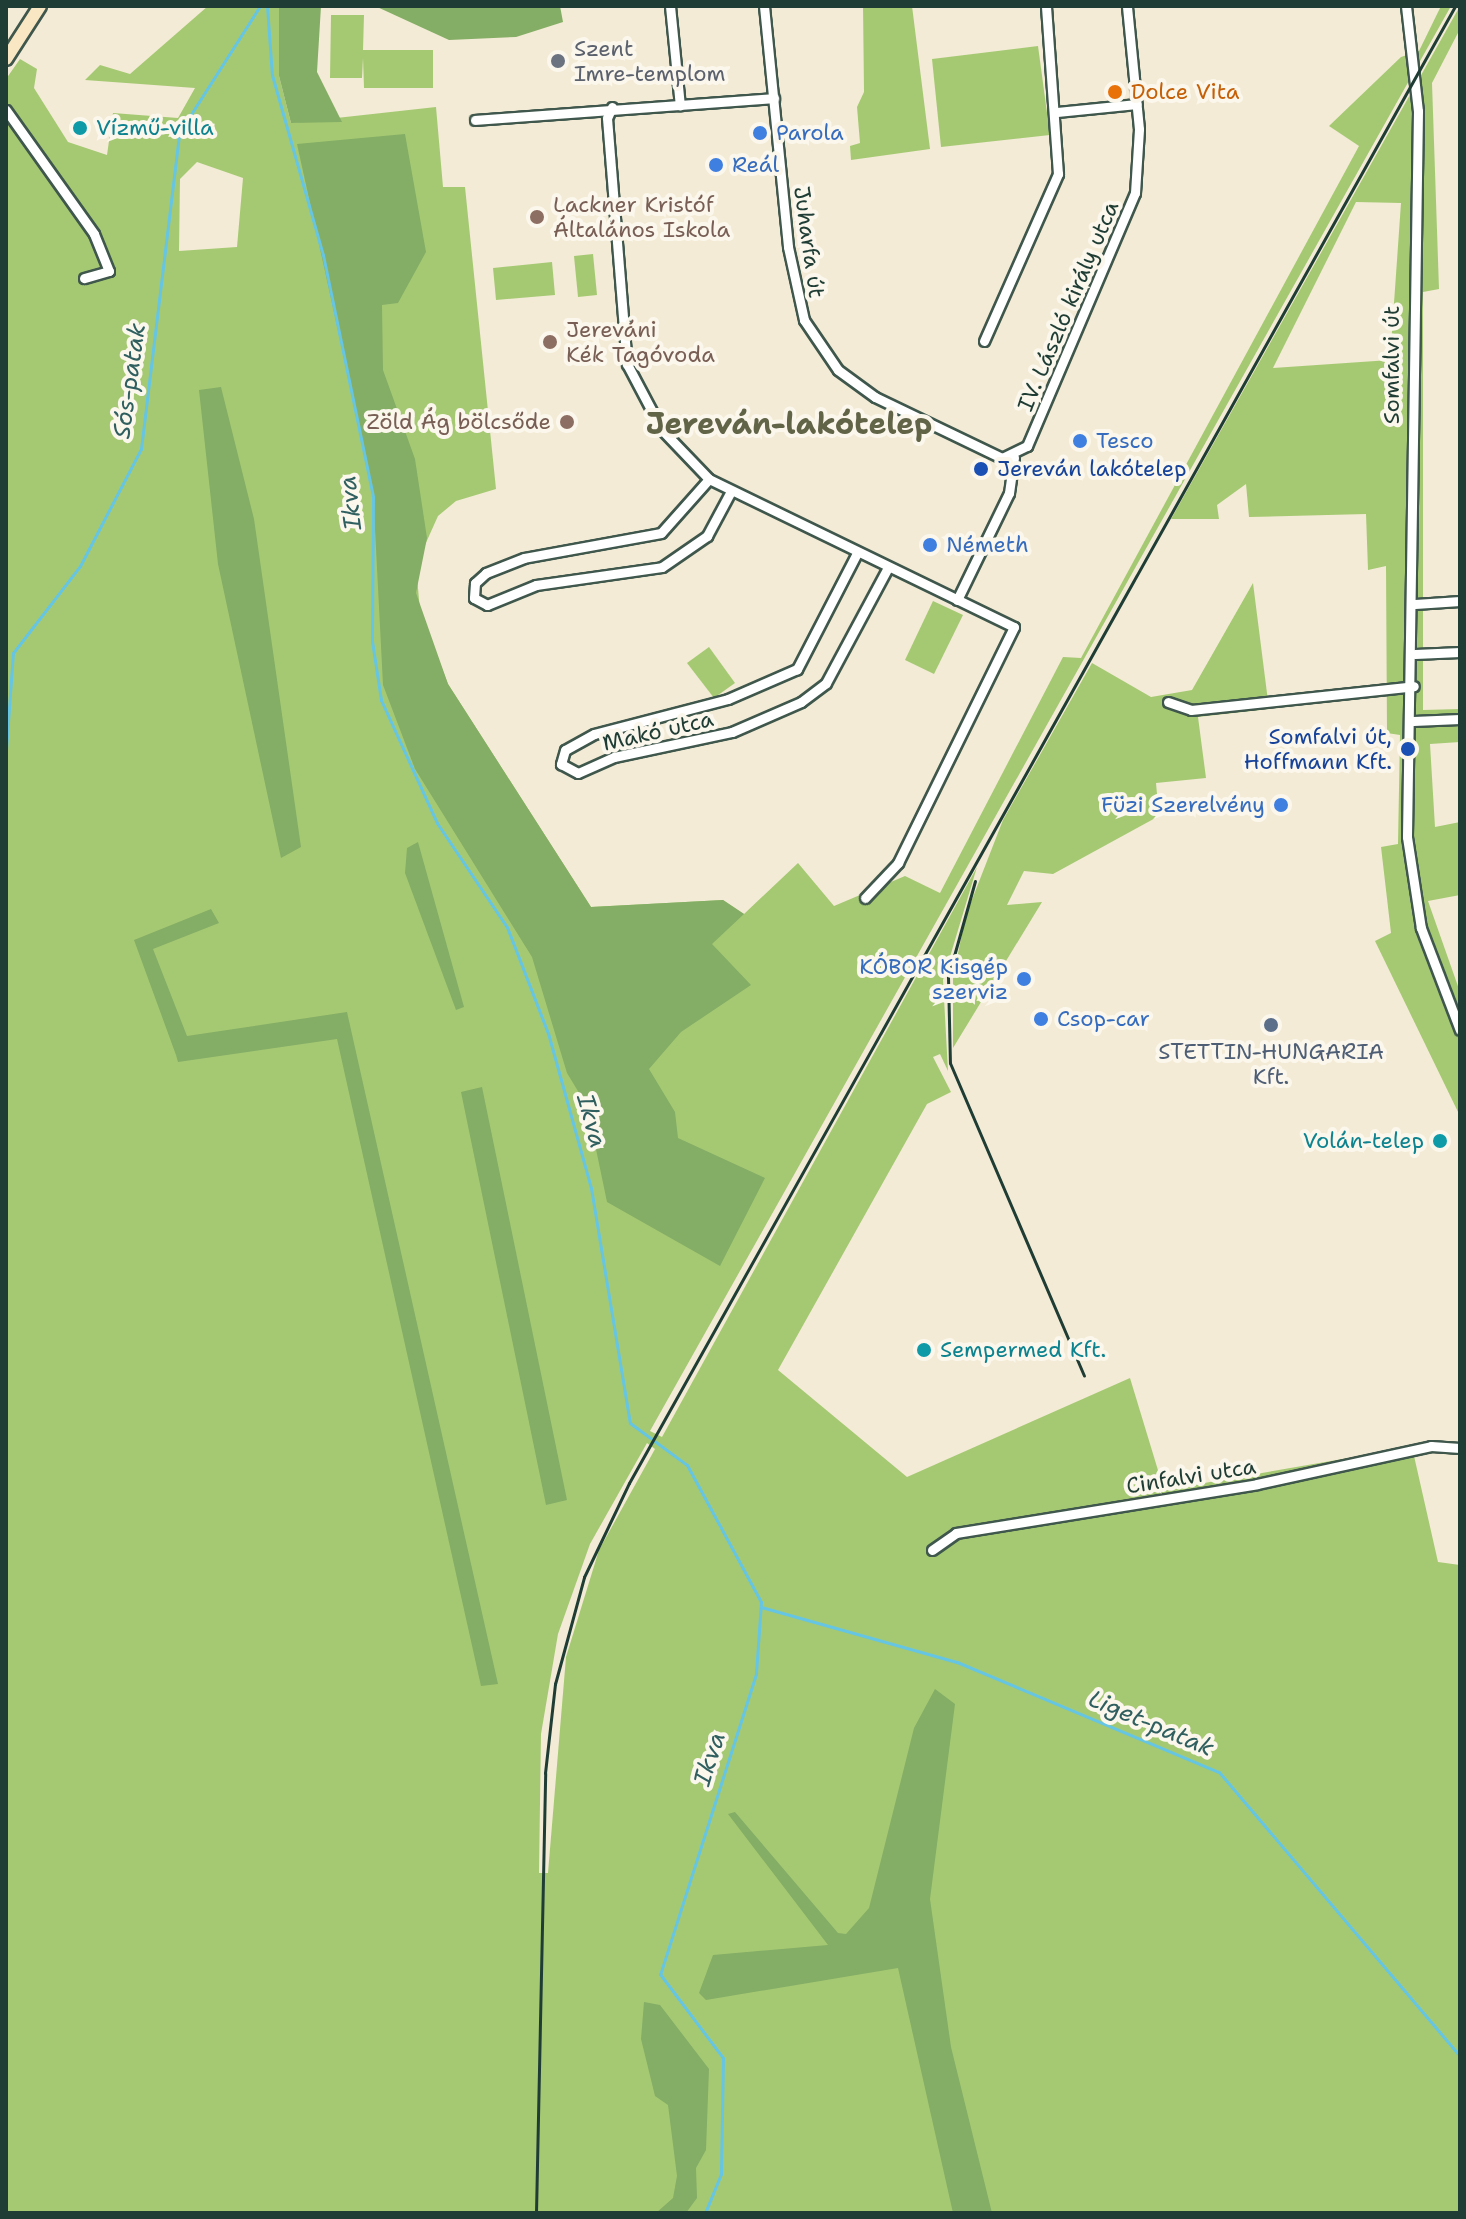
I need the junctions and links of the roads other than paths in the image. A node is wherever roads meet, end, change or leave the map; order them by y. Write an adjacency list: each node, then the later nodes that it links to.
1 (40, 6): 7 (street)
2 (670, 6): 10 (street)
3 (764, 6): 8 (street, Juharfa út)
4 (1046, 6): 12 (street)
5 (1127, 6): 9 (street, IV. László király utca)
6 (1406, 6): 24 (street, Somfalvi út)
7 (6, 59)
8 (774, 98): 10 (street); 17 (street, Juharfa út)
9 (1137, 104): 12 (street); 17 (street, IV. László király utca)
10 (680, 106): 11 (street)
11 (612, 107): 14 (street); 18 (street)
12 (1057, 112): 16 (street)
13 (7, 114): 15 (street)
14 (475, 120)
15 (84, 278)
16 (984, 341)
17 (1014, 457): 22 (street, IV. László király utca)
18 (709, 479): 19 (street); 19 (street)
19 (731, 491): 20 (street)
20 (857, 553): 21 (street); 21 (street, Makó utca)
21 (887, 569): 22 (street)
22 (957, 600): 31 (street)
23 (1460, 601): 24 (street)
24 (1415, 604): 26 (street, Somfalvi út)
25 (1460, 652): 26 (street)
26 (1415, 654): 27 (street, Somfalvi út)
27 (1414, 686): 28 (street); 30 (street, Somfalvi út)
28 (1168, 702)
29 (1460, 719): 30 (street)
30 (1413, 721): 32 (street, Somfalvi út)
31 (865, 898)
32 (1460, 1030)
33 (1460, 1448): 34 (street, Cinfalvi utca)
34 (932, 1550)

